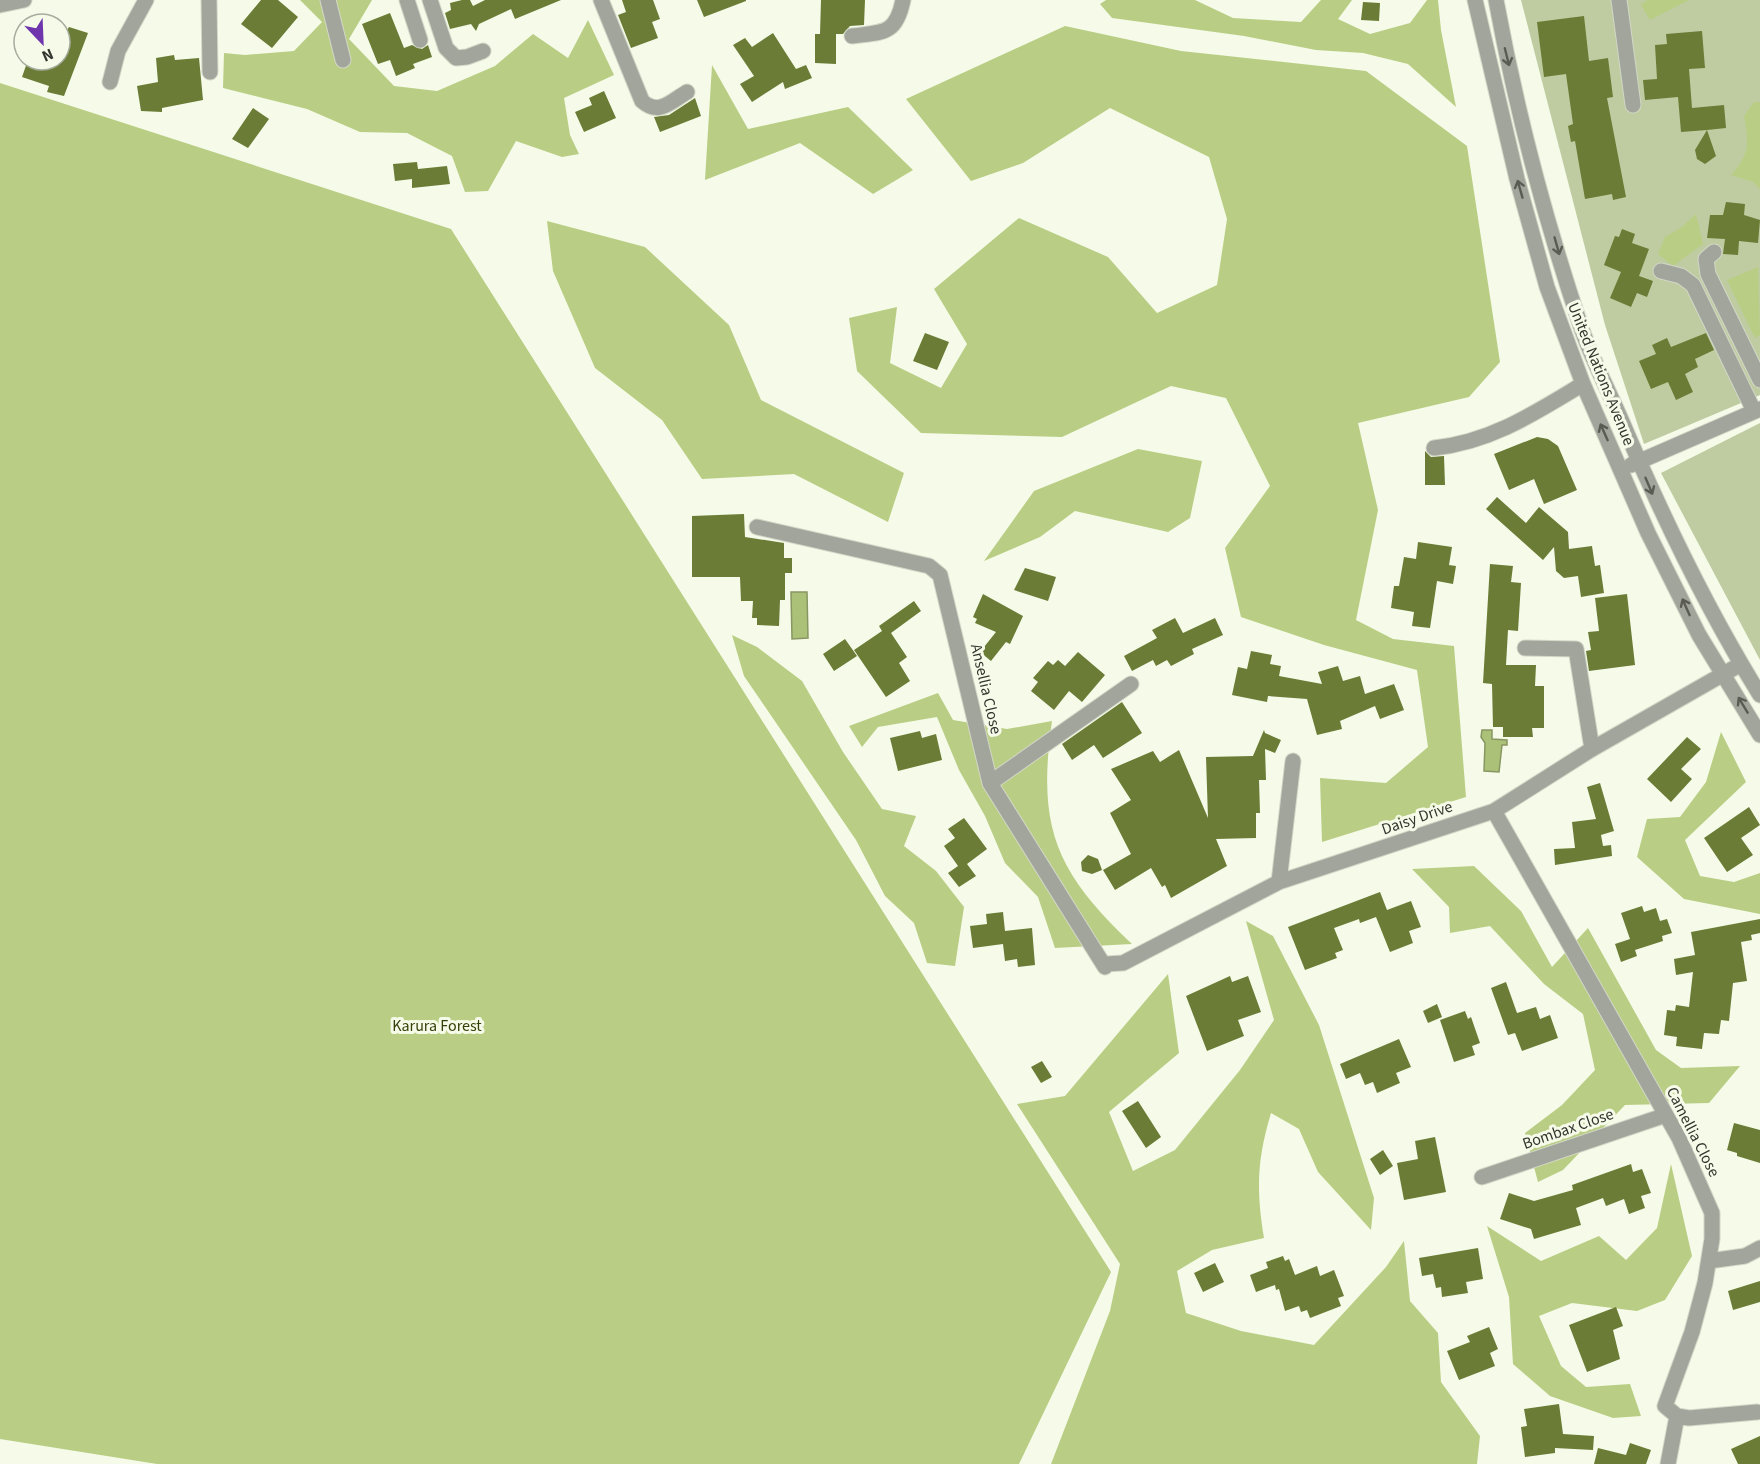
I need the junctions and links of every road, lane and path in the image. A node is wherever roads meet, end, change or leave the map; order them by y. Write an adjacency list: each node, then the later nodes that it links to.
1 (24, 0): 12 (street)
2 (146, 0): 18 (street)
3 (209, 0): 17 (street)
4 (328, 0): 16 (street)
5 (407, 0): 14 (street)
6 (430, 0): 15 (street)
7 (601, 0): 19 (street)
8 (903, 0): 13 (street)
9 (1475, 0): 24 (street, United Nations Avenue, one-way to 9)
10 (1496, 0): 27 (street, United Nations Avenue, one-way to 27)
11 (1619, 0): 20 (street)
12 (0, 5)
13 (852, 36)
14 (420, 40)
15 (483, 51)
16 (343, 60)
17 (210, 72)
18 (110, 82)
19 (687, 92)
20 (1633, 105)
21 (1714, 252): 23 (street)
22 (1661, 271): 25 (street)
23 (1760, 380)
24 (1583, 384): 26 (street); 28 (street, United Nations Avenue, one-way to 24)
25 (1757, 410): 27 (street)
26 (1434, 448)
27 (1639, 462): 28 (street); 31 (street, United Nations Avenue, one-way to 31)
28 (1620, 469): 32 (street, United Nations Avenue, one-way to 28)
29 (757, 527): 38 (street, Ansellia Close)
30 (1526, 648): 36 (street)
31 (1741, 664): 32 (street, Daisy Drive); 34 (street, United Nations Avenue)
32 (1725, 674): 35 (street, United Nations Avenue, one-way to 32); 36 (street, Daisy Drive)
33 (1131, 684): 38 (street)
34 (1760, 695)
35 (1760, 735)
36 (1592, 749): 39 (street, Daisy Drive)
37 (1293, 761): 40 (street)
38 (990, 783): 41 (street, Ansellia Close)
39 (1494, 811): 40 (street, Daisy Drive); 42 (street, Camellia Close)
40 (1279, 882): 41 (street, Daisy Drive)
41 (1106, 964)
42 (1666, 1115): 43 (street, Bombax Close); 45 (street, Camellia Close)
43 (1482, 1177)
44 (1760, 1248): 45 (street)
45 (1709, 1261): 47 (street, Camellia Close)
46 (1757, 1412): 47 (street)
47 (1677, 1416): 48 (street)
48 (1668, 1464)

